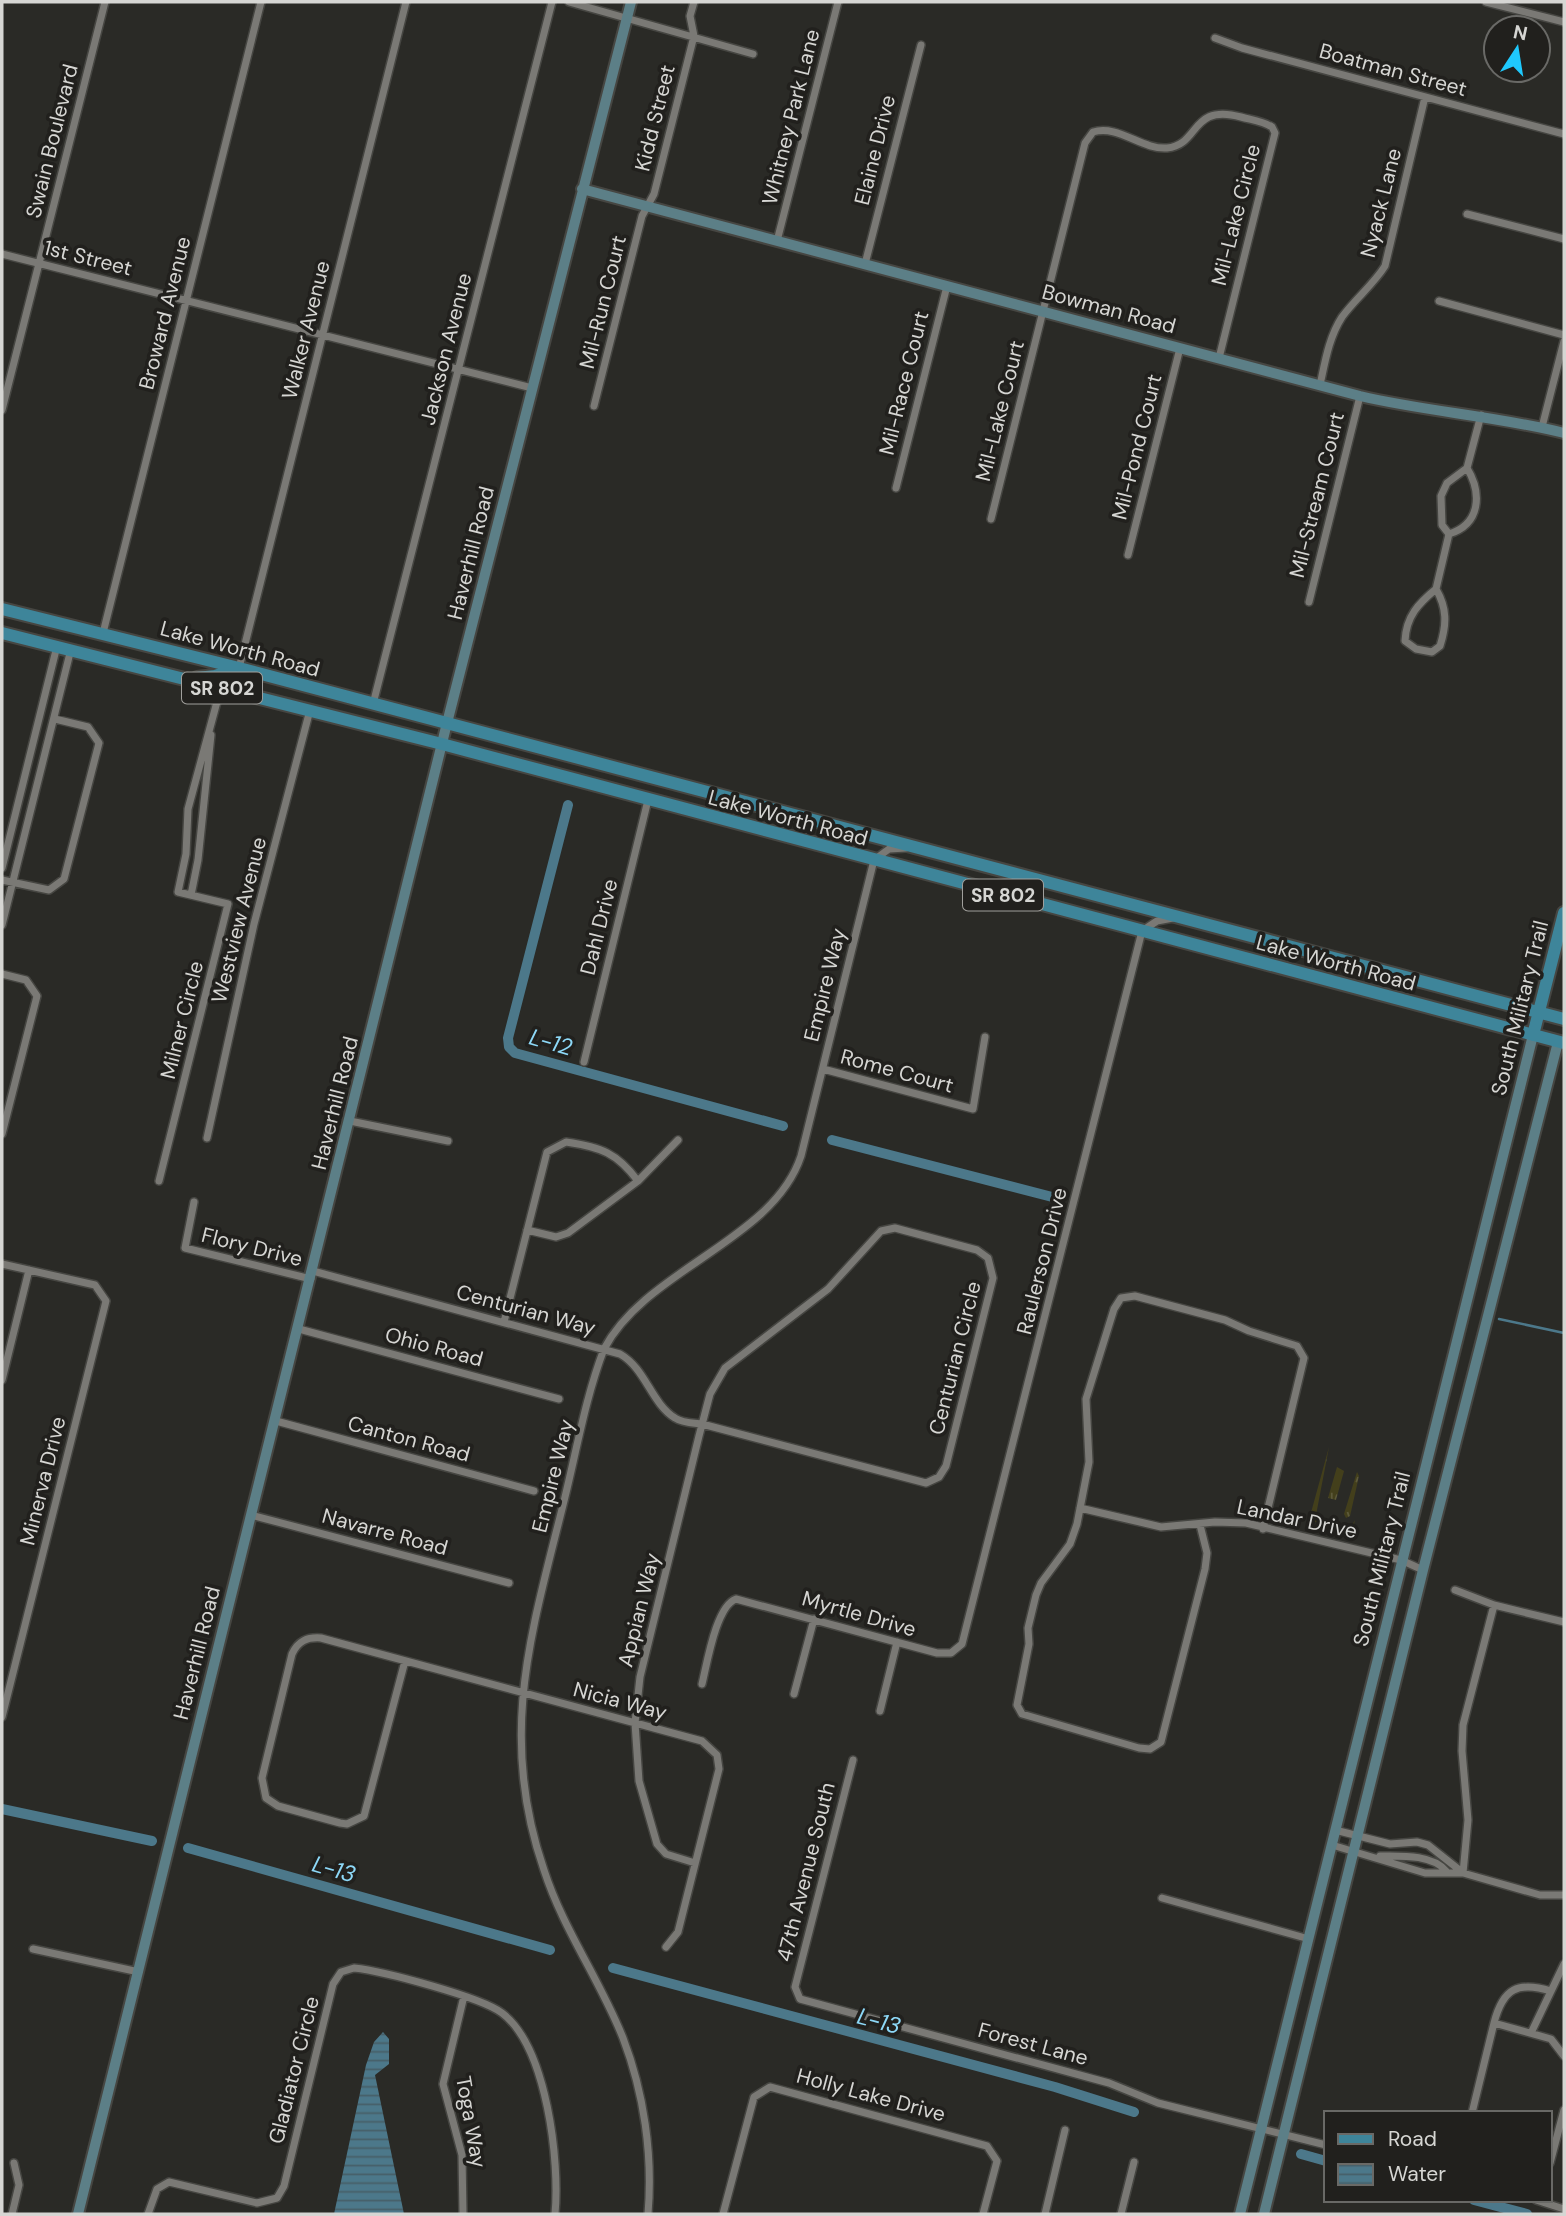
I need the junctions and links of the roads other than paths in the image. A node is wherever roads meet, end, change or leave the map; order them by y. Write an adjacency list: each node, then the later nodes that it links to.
1 (105, 2): 24 (street, Swain Boulevard)
2 (261, 2): 27 (street, Broward Avenue)
3 (406, 2): 31 (street, Walker Avenue)
4 (552, 2): 35 (street, Jackson Avenue)
5 (569, 2): 10 (street)
6 (631, 2): 10 (street, Haverhill Road)
7 (694, 2): 12 (street, Kidd Street)
8 (838, 2): 22 (street, Whitney Park Lane)
9 (1486, 2): 11 (street)
10 (627, 17): 12 (street); 18 (street, Haverhill Road)
11 (1564, 22)
12 (694, 36): 15 (street); 19 (street, Kidd Street)
13 (1214, 38): 16 (street, Boatman Street)
14 (921, 45): 25 (street, Elaine Drive)
15 (753, 54)
16 (1425, 97): 17 (street, Boatman Street); 36 (street, Nyack Lane)
17 (1564, 134)
18 (582, 189): 19 (street, Bowman Road); 37 (street, Haverhill Road)
19 (647, 206): 22 (street, Bowman Road); 39 (street, Mil-Run Court)
20 (1467, 214): 21 (street)
21 (1564, 239)
22 (777, 241): 25 (street, Bowman Road)
23 (2, 254): 24 (street, 1st Street)
24 (39, 263): 27 (street, 1st Street); 40 (street, Swain Boulevard)
25 (865, 264): 26 (street, Bowman Road)
26 (947, 286): 29 (street, Bowman Road); 45 (street, Mil-Race Court)
27 (186, 301): 31 (street, 1st Street); 53 (street, Broward Avenue)
28 (1439, 301): 30 (street)
29 (1043, 311): 33 (street, Bowman Road); 34 (street, Mil-Lake Circle); 46 (street, Mil-Lake Court)
30 (1564, 335)
31 (322, 336): 35 (street, 1st Street); 56 (street, Walker Avenue)
32 (1564, 341): 42 (street)
33 (1180, 348): 34 (street, Bowman Road); 48 (street, Mil-Pond Court)
34 (1219, 358): 36 (street, Bowman Road)
35 (459, 371): 37 (street, 1st Street); 59 (street, Jackson Avenue)
36 (1320, 385): 38 (street, Bowman Road)
37 (532, 388): 62 (street, Haverhill Road)
38 (1360, 396): 41 (street, Bowman Road); 50 (street, Mil-Stream Court)
39 (594, 406)
40 (2, 410)
41 (1481, 415): 42 (street, Bowman Road); 44 (street)
42 (1542, 427): 43 (street, Bowman Road)
43 (1564, 433)
44 (1467, 468): 47 (street); 47 (street)
45 (896, 488)
46 (991, 519)
47 (1449, 534): 49 (street)
48 (1128, 555)
49 (1436, 589): 49 (street)
50 (1308, 602)
51 (2, 609): 53 (main road, Lake Worth Road / SR 802)
52 (2, 633): 54 (main road, Lake Worth Road / SR 802)
53 (103, 633): 56 (main road, Lake Worth Road / SR 802)
54 (57, 646): 55 (main road, Lake Worth Road / SR 802); 68 (street)
55 (71, 649): 57 (main road, Lake Worth Road / SR 802); 61 (street)
56 (239, 668): 57 (main road); 59 (main road, Lake Worth Road / SR 802)
57 (186, 678): 58 (main road, Lake Worth Road / SR 802)
58 (221, 687): 60 (main road, Lake Worth Road / SR 802); 63 (street, Milner Circle)
59 (373, 705): 62 (main road, Lake Worth Road / SR 802)
60 (310, 710): 64 (main road, Lake Worth Road / SR 802); 86 (street, Westview Avenue)
61 (55, 719): 70 (street); 70 (street)
62 (447, 723): 64 (street, Haverhill Road); 66 (main road, Lake Worth Road / SR 802)
63 (212, 727): 71 (street, Milner Circle); 71 (street, Milner Circle)
64 (442, 744): 65 (main road, Lake Worth Road / SR 802); 84 (street, Haverhill Road)
65 (648, 800): 67 (main road, Lake Worth Road / SR 802); 82 (street, Dahl Drive)
66 (914, 847): 67 (street); 73 (main road, Lake Worth Road / SR 802)
67 (874, 860): 75 (main road, Lake Worth Road / SR 802); 83 (street, Empire Way)
68 (2, 868)
69 (2, 880): 70 (street)
70 (12, 883): 74 (street)
71 (191, 895): 89 (street, Milner Circle)
72 (1564, 913): 77 (main road, South Military Trail)
73 (1177, 917): 75 (street); 77 (main road, Lake Worth Road / SR 802)
74 (2, 925)
75 (1142, 931): 79 (main road, Lake Worth Road / SR 802); 115 (street, Raulerson Drive)
76 (2, 974): 85 (street)
77 (1539, 1013): 78 (main road, Lake Worth Road / SR 802); 79 (main road, South Military Trail)
78 (1564, 1018): 81 (main road, South Military Trail)
79 (1533, 1035): 81 (main road, Lake Worth Road / SR 802); 108 (street, South Military Trail)
80 (985, 1037): 83 (street, Rome Court)
81 (1561, 1043): 109 (street, South Military Trail)
82 (584, 1062)
83 (822, 1069): 98 (street, Empire Way)
84 (350, 1121): 88 (street); 95 (street, Haverhill Road)
85 (2, 1133)
86 (207, 1138)
87 (678, 1140): 90 (street)
88 (448, 1141)
89 (159, 1181)
90 (638, 1181): 92 (street); 92 (street)
91 (194, 1202): 95 (street, Flory Drive)
92 (527, 1230): 96 (street)
93 (2, 1264): 94 (street)
94 (29, 1270): 99 (street); 122 (street, Minerva Drive)
95 (312, 1275): 96 (street, Centurian Way); 97 (street, Haverhill Road)
96 (504, 1322): 98 (street, Centurian Way)
97 (299, 1329): 100 (street, Ohio Road); 101 (street, Haverhill Road)
98 (604, 1349): 102 (street, Centurian Way); 119 (street, Empire Way)
99 (2, 1380)
100 (559, 1399)
101 (276, 1421): 103 (street, Canton Road); 105 (street, Haverhill Road)
102 (702, 1424): 102 (street, Centurian Circle); 123 (street, Appian Way)
103 (534, 1491)
104 (1080, 1508): 106 (street, Landar Drive); 106 (street); 107 (street)
105 (251, 1515): 110 (street, Navarre Road); 141 (street, Haverhill Road)
106 (1200, 1525): 107 (street, Landar Drive)
107 (1263, 1530): 108 (street, Landar Drive)
108 (1401, 1560): 109 (street, Landar Drive); 125 (street, South Military Trail)
109 (1423, 1570): 126 (street, South Military Trail)
110 (509, 1583)
111 (1455, 1591): 112 (street)
112 (1494, 1605): 114 (street); 134 (street)
113 (814, 1619): 116 (street, Myrtle Drive); 118 (street, Myrtle Drive); 120 (street)
114 (1564, 1622)
115 (966, 1637): 116 (street, Myrtle Drive)
116 (897, 1642): 121 (street)
117 (405, 1661): 117 (street, Nicia Way); 119 (street, Nicia Way)
118 (702, 1684)
119 (522, 1692): 123 (street, Nicia Way); 164 (street, Empire Way)
120 (794, 1694)
121 (880, 1712)
122 (2, 1717)
123 (635, 1723): 132 (street, Appian Way); 132 (street, Nicia Way)
124 (853, 1759): 143 (street, 47th Avenue South)
125 (1335, 1830): 126 (street); 127 (street, South Military Trail)
126 (1358, 1836): 128 (street, South Military Trail); 129 (street)
127 (1332, 1845): 128 (street); 137 (street, South Military Trail)
128 (1354, 1851): 130 (street); 152 (street, South Military Trail)
129 (1440, 1853): 131 (street); 134 (street)
130 (1373, 1855): 131 (street); 133 (street)
131 (1432, 1862): 133 (street)
132 (695, 1863): 138 (street, Nicia Way)
133 (1446, 1871): 134 (street)
134 (1463, 1873): 135 (street)
135 (1564, 1895)
136 (1162, 1898): 137 (street)
137 (1309, 1938): 151 (street, South Military Trail)
138 (666, 1947)
139 (33, 1949): 141 (street)
140 (1564, 1964): 142 (street)
141 (140, 1972): 160 (street, Haverhill Road)
142 (1551, 1991): 145 (street); 146 (street)
143 (795, 1994): 151 (street, Forest Lane)
144 (464, 1996): 161 (street, Gladiator Circle); 162 (street, Toga Way); 163 (street, Gladiator Circle)
145 (1494, 2023): 146 (street); 149 (street)
146 (1531, 2033): 147 (street)
147 (1564, 2056)
148 (1564, 2110): 154 (street)
149 (1472, 2111)
150 (1065, 2130): 167 (street)
151 (1261, 2131): 152 (street, Forest Lane); 169 (street, South Military Trail)
152 (1284, 2136): 153 (street, Forest Lane); 170 (street, South Military Trail)
153 (1324, 2145)
154 (1552, 2155)
155 (1134, 2162): 168 (street)
156 (14, 2163): 159 (street)
157 (1542, 2202): 158 (street)
158 (1564, 2209)
159 (12, 2214)
160 (78, 2214)
161 (148, 2214)
162 (463, 2214)
163 (555, 2214)
164 (648, 2214)
165 (723, 2214): 166 (street, Holly Lake Drive)
166 (983, 2214)
167 (1045, 2214)
168 (1121, 2214)
169 (1240, 2214)
170 (1264, 2214)

